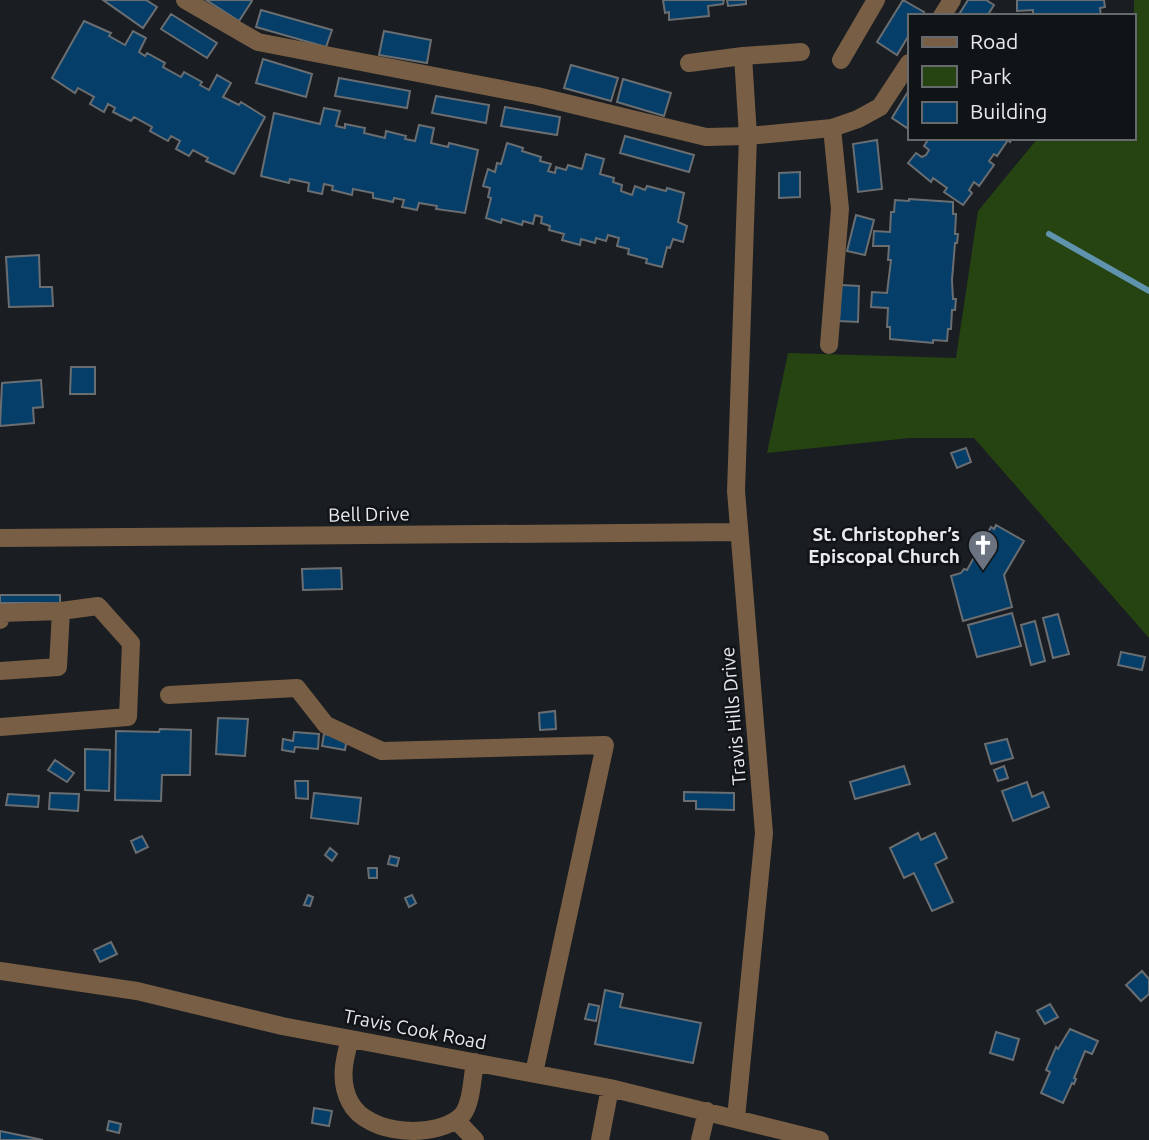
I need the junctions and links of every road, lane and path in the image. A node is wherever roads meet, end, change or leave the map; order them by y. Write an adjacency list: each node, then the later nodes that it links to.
1 (185, 0): 9 (street)
2 (876, 0): 5 (street)
3 (801, 52): 4 (street)
4 (743, 56): 6 (street); 9 (street, Travis Hills Drive)
5 (841, 60)
6 (689, 63)
7 (908, 65): 8 (street)
8 (832, 128): 9 (street); 10 (street)
9 (748, 136): 11 (street, Travis Hills Drive)
10 (829, 345)
11 (739, 532): 12 (street, Bell Drive); 24 (street, Travis Hills Drive)
12 (0, 538)
13 (61, 611): 14 (street); 15 (street); 17 (street)
14 (0, 620)
15 (0, 671)
16 (169, 695): 21 (street)
17 (0, 727)
18 (0, 971): 19 (street, Travis Cook Road)
19 (350, 1039): 20 (street, Travis Cook Road); 25 (street)
20 (475, 1062): 21 (street, Travis Cook Road); 25 (street)
21 (534, 1073): 22 (street, Travis Cook Road)
22 (610, 1088): 23 (street, Travis Cook Road); 27 (street)
23 (707, 1111): 24 (street, Travis Cook Road); 28 (street)
24 (736, 1118): 29 (street, Travis Cook Road)
25 (449, 1125): 26 (street)
26 (475, 1140)
27 (600, 1140)
28 (700, 1140)
29 (820, 1140)

